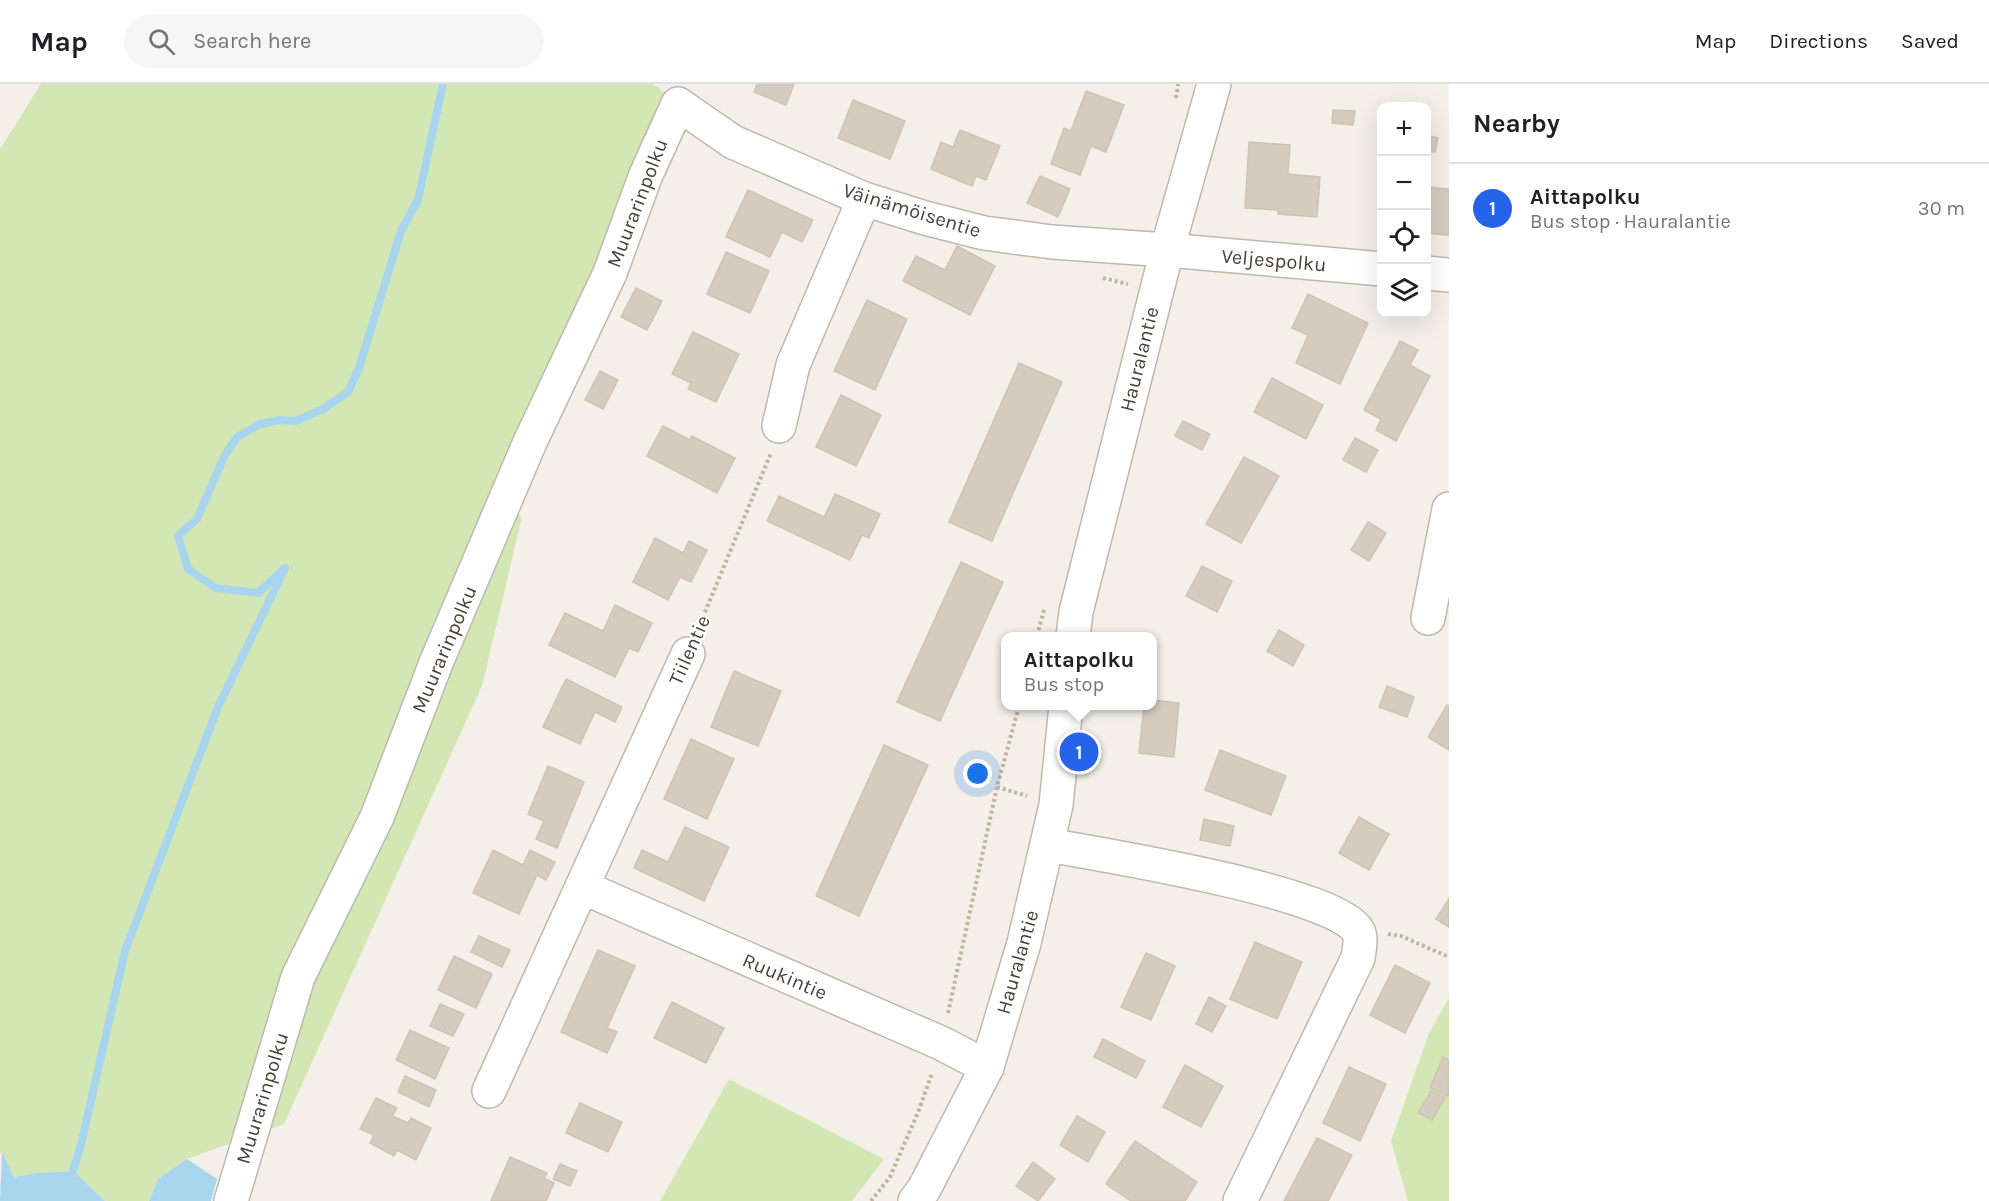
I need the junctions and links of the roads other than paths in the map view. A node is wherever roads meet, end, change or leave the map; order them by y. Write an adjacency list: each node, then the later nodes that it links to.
1 (1214, 84): 4 (street, Hauralantie)
2 (678, 104): 3 (street, Väinämöisentie); 19 (street, Muurarinpolku)
3 (864, 199): 4 (street, Väinämöisentie); 8 (street)
4 (1167, 250): 5 (street, Veljespolku); 11 (street, Hauralantie)
5 (1377, 269)
6 (1431, 273): 7 (street)
7 (1449, 275)
8 (779, 426)
9 (1449, 509): 10 (street)
10 (1428, 618)
11 (1074, 632)
12 (688, 654): 15 (street, Tiilentie)
13 (1066, 710): 14 (street, Hauralantie)
14 (1048, 845): 16 (street, Hauralantie); 20 (street)
15 (582, 887): 16 (street, Ruukintie); 17 (street, Tiilentie)
16 (987, 1067): 18 (street, Hauralantie)
17 (489, 1091)
18 (927, 1197)
19 (231, 1201)
20 (1240, 1201)

